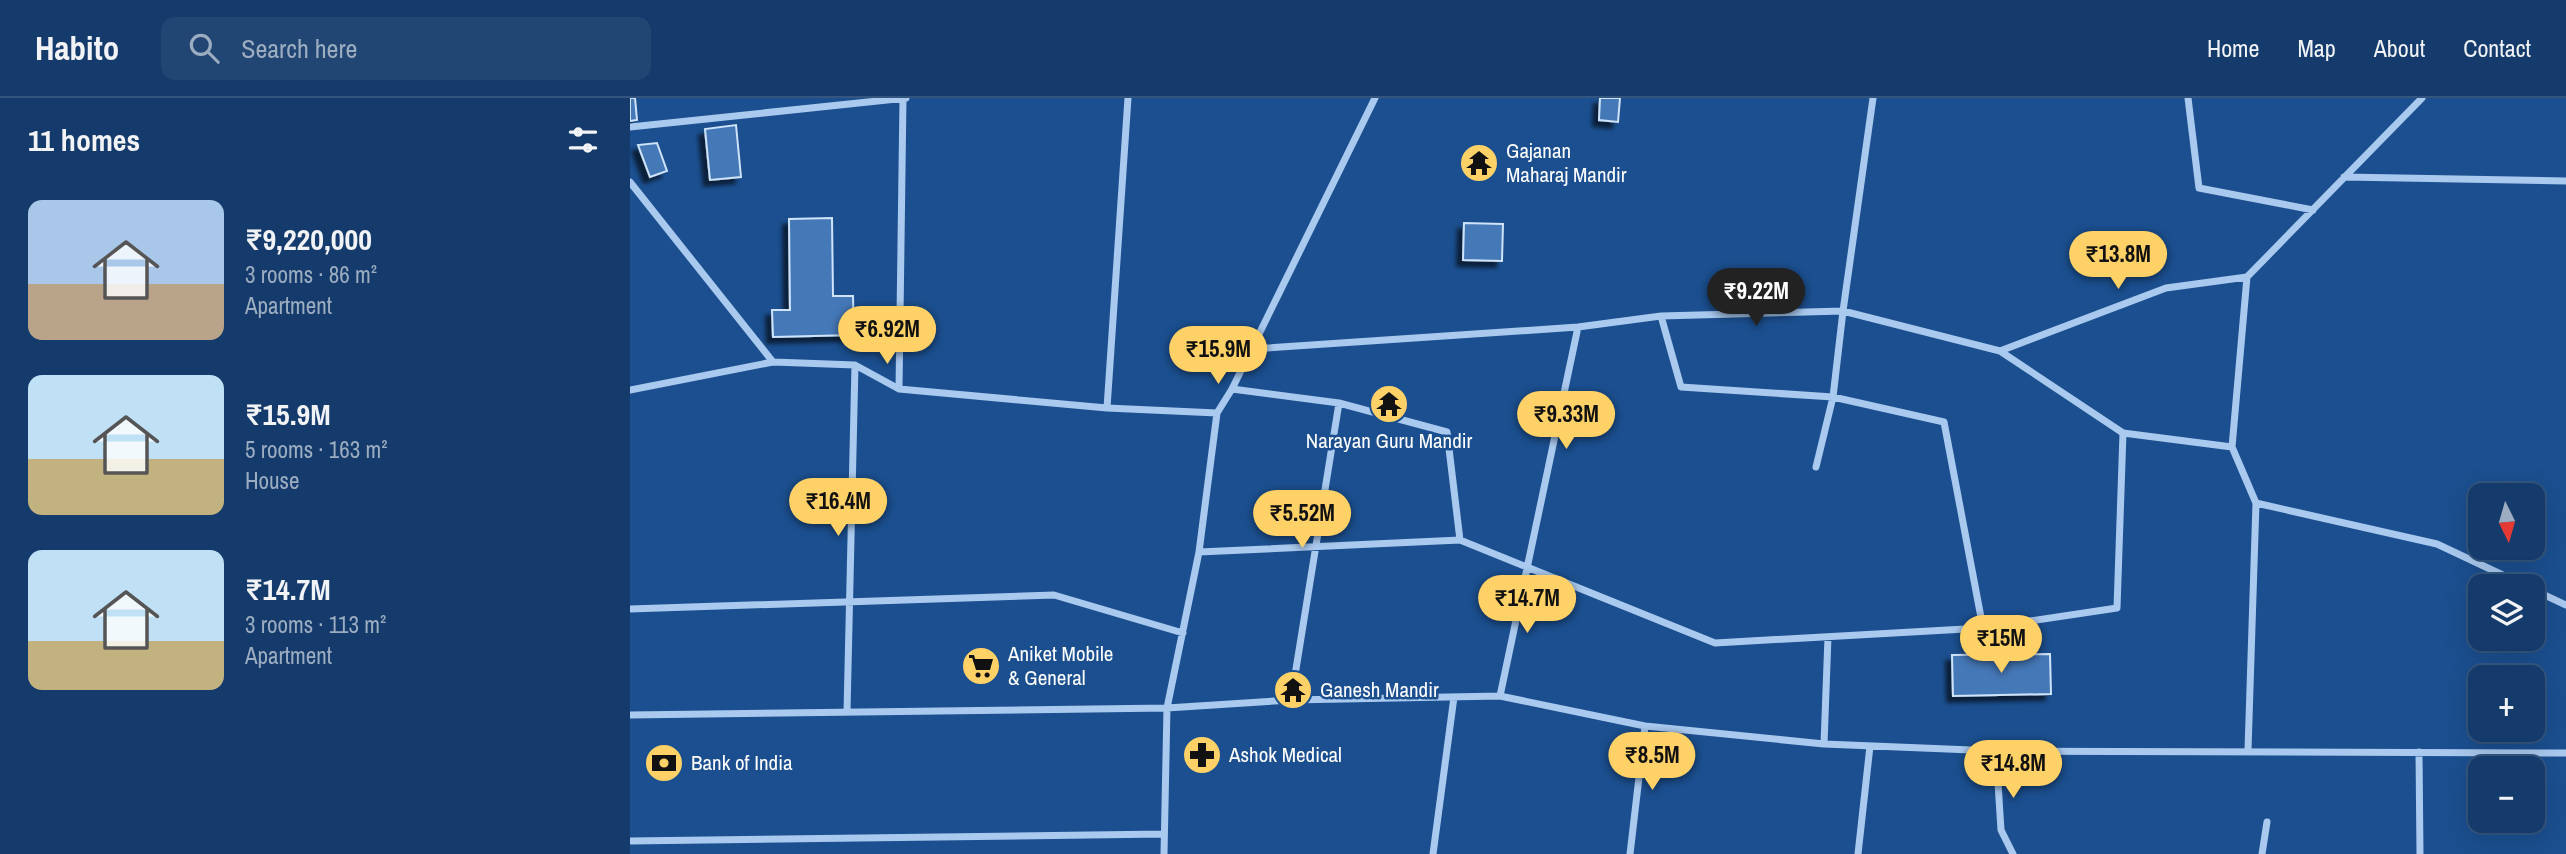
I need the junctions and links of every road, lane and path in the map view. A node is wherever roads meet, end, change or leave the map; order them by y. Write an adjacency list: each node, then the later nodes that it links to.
1 (905, 98): 7 (street); 20 (street)
2 (1128, 98): 25 (street)
3 (1375, 98): 16 (street)
4 (1873, 98): 13 (street)
5 (2188, 98): 11 (street)
6 (2422, 98): 8 (street)
7 (630, 127)
8 (2344, 177): 9 (street); 11 (street)
9 (2566, 181)
10 (630, 182): 18 (street)
11 (2313, 210): 12 (street)
12 (2247, 277): 17 (street); 28 (street)
13 (1843, 312): 14 (street); 17 (street); 23 (street)
14 (1661, 316): 15 (street); 23 (street)
15 (1578, 327): 16 (street); 34 (street)
16 (1252, 349): 21 (street)
17 (2000, 351): 27 (street)
18 (773, 362): 19 (street); 22 (street)
19 (855, 365): 20 (street); 37 (street)
20 (899, 388): 25 (street)
21 (1232, 389): 24 (street); 26 (street)
22 (630, 390)
23 (1833, 397): 29 (street); 40 (street)
24 (1339, 403): 31 (street); 32 (street)
25 (1107, 408): 26 (street)
26 (1217, 413): 33 (street)
27 (2123, 433): 28 (street); 40 (street)
28 (2232, 447): 30 (street)
29 (1816, 467)
30 (2256, 503): 35 (street); 52 (street)
31 (1460, 540): 32 (street); 34 (street)
32 (1316, 547): 33 (street); 45 (street)
33 (1199, 552): 41 (street)
34 (1527, 568): 42 (street); 43 (street)
35 (2501, 574)
36 (2545, 595): 38 (street)
37 (851, 602): 39 (street); 41 (street); 47 (street)
38 (2566, 605)
39 (630, 609)
40 (1983, 628): 42 (street)
41 (1183, 633): 46 (street)
42 (1828, 636): 50 (street)
43 (1500, 696): 44 (street); 49 (street)
44 (1454, 697): 45 (street); 60 (street)
45 (1291, 700): 46 (street)
46 (1167, 708): 47 (street); 57 (street)
47 (847, 712): 48 (street)
48 (630, 715)
49 (1645, 726): 50 (street); 61 (street)
50 (1824, 744): 51 (street)
51 (1870, 746): 53 (street); 62 (street)
52 (2248, 750): 53 (street); 54 (street)
53 (1996, 751): 63 (street)
54 (2419, 752): 55 (street); 65 (street)
55 (2566, 753)
56 (2267, 822): 64 (street)
57 (1164, 834): 58 (street); 59 (street)
58 (630, 842)
59 (1164, 854)
60 (1433, 854)
61 (1630, 854)
62 (1858, 854)
63 (2013, 854)
64 (2262, 854)
65 (2420, 854)

